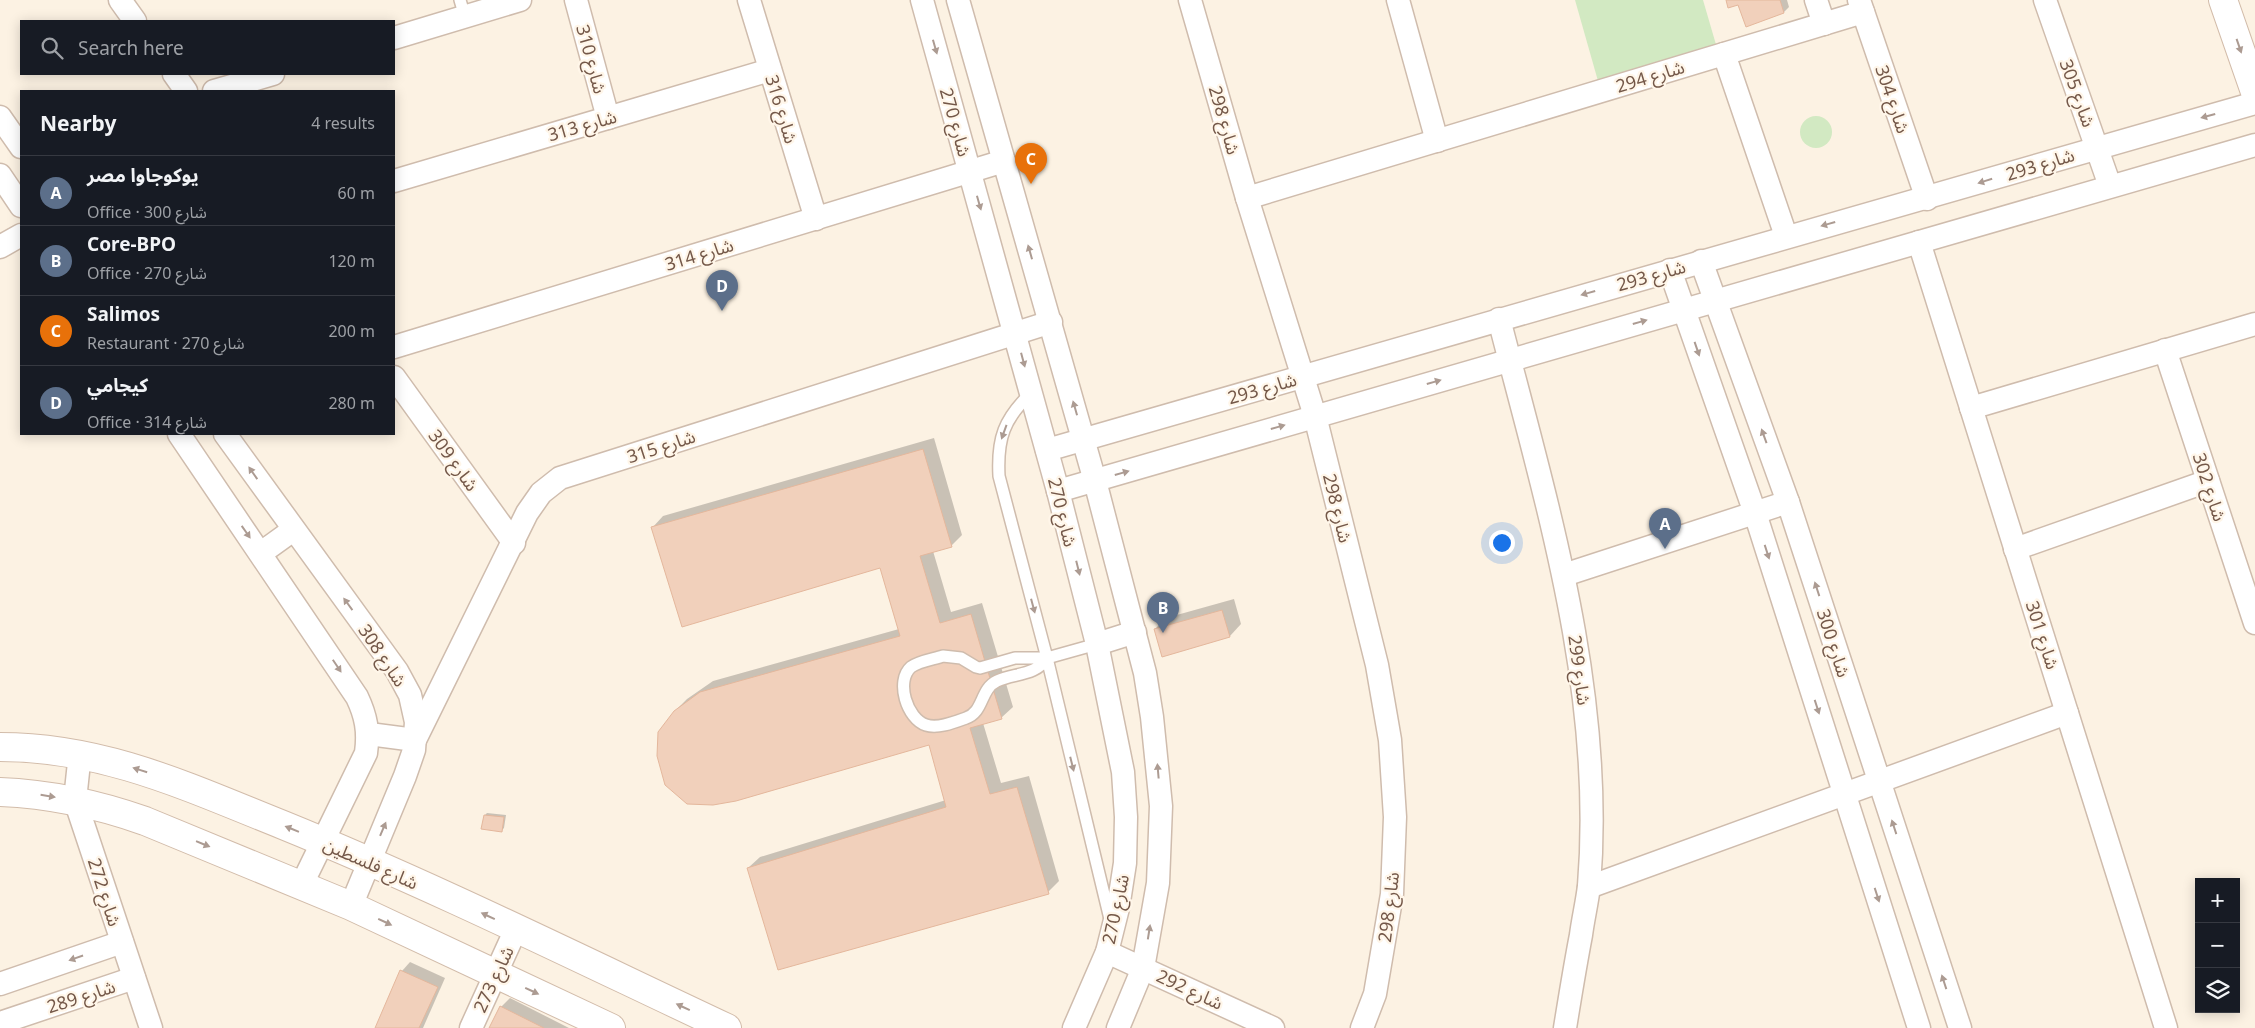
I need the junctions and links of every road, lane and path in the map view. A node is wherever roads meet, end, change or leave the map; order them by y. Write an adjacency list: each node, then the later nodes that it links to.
1 (120, 0): 14 (street)
2 (520, 0): 13 (street)
3 (576, 0): 26 (street, شارع 310)
4 (749, 0): 18 (street, شارع 316)
5 (922, 0): 32 (street, شارع 270, one-way to 32)
6 (958, 0): 31 (street, شارع 270)
7 (1190, 0): 36 (street, شارع 298)
8 (1398, 0): 27 (street)
9 (1816, 0): 15 (street)
10 (2045, 0): 30 (street, شارع 305)
11 (2224, 0): 23 (street, one-way to 23)
12 (1861, 6): 15 (street, شارع 294); 37 (street, شارع 304)
13 (462, 8): 16 (street)
14 (135, 20)
15 (1824, 24): 17 (street, شارع 294)
16 (395, 38)
17 (1724, 54): 27 (street, شارع 294); 41 (street)
18 (770, 70): 26 (street, شارع 313); 39 (street, شارع 316)
19 (175, 75): 21 (street)
20 (270, 75): 22 (street)
21 (185, 90)
22 (217, 90)
23 (2255, 92)
24 (2255, 103): 30 (street, شارع 293, one-way to 30)
25 (0, 117): 29 (street)
26 (608, 118): 34 (street, شارع 313)
27 (1437, 141): 36 (street, شارع 294)
28 (2255, 145): 35 (street)
29 (20, 146)
30 (2097, 147): 35 (street, شارع 305); 37 (street, شارع 293, one-way to 37)
31 (1004, 161): 32 (street, شارع 314); 49 (street, شارع 270, one-way to 31)
32 (970, 172): 39 (street, شارع 314); 51 (street, شارع 270, one-way to 51)
33 (0, 175): 38 (street)
34 (395, 180)
35 (2110, 186): 42 (street)
36 (1247, 198): 55 (street, شارع 298)
37 (1927, 198): 41 (street, شارع 293, one-way to 41)
38 (20, 205)
39 (816, 219): 52 (street, شارع 314)
40 (20, 235): 43 (street)
41 (1786, 236): 44 (street, شارع 293)
42 (1919, 242): 46 (street); 58 (street, شارع 301)
43 (0, 247)
44 (1701, 261): 45 (street, شارع 293); 46 (street, شارع 300)
45 (1670, 270): 47 (street, شارع 300); 48 (street, شارع 293, one-way to 48)
46 (1715, 301): 47 (street); 67 (street, شارع 300, one-way to 46)
47 (1683, 310): 54 (street, one-way to 47); 68 (street, شارع 300, one-way to 68)
48 (1499, 319): 54 (street, شارع 299); 55 (street, شارع 293)
49 (1051, 322): 51 (street, شارع 315); 62 (street, شارع 270, one-way to 49)
50 (2255, 324): 53 (street)
51 (1015, 333): 57 (street, شارع 270, one-way to 57); 70 (street, شارع 315)
52 (395, 347)
53 (2164, 350): 58 (street); 65 (street, شارع 302)
54 (1510, 360): 59 (street, one-way to 54); 73 (street, شارع 299)
55 (1302, 376): 59 (street, شارع 298); 62 (street, شارع 293)
56 (395, 378): 70 (street, شارع 309)
57 (1032, 393): 63 (street, شارع 270); 77 (lane, one-way to 77)
58 (1971, 408): 71 (street, شارع 301)
59 (1315, 416): 64 (street, one-way to 59); 110 (street, شارع 298)
60 (180, 435): 72 (street, one-way to 72)
61 (226, 435): 69 (street, شارع 308, one-way to 61)
62 (1083, 439): 63 (street, شارع 293); 64 (street, شارع 270)
63 (1047, 450): 66 (street, شارع 270)
64 (1095, 481): 66 (street); 75 (street, شارع 270)
65 (2208, 481): 71 (street); 74 (street, شارع 302)
66 (1058, 491): 76 (street, شارع 270, one-way to 76)
67 (1788, 502): 68 (street); 85 (street, شارع 300, one-way to 67)
68 (1755, 513): 73 (street); 87 (street, شارع 300, one-way to 87)
69 (293, 530): 72 (street); 82 (street, شارع 308, one-way to 69)
70 (514, 543): 82 (street, شارع 315)
71 (2015, 549): 80 (street, شارع 301)
72 (261, 553): 81 (street, one-way to 81)
73 (1564, 575): 92 (street, شارع 299)
74 (2255, 623)
75 (1135, 632): 76 (street); 98 (street, شارع 270, one-way to 75)
76 (1097, 644): 77 (lane); 95 (street, شارع 270)
77 (1047, 658): 78 (lane); 79 (lane); 95 (lane, one-way to 95)
78 (980, 668): 79 (lane); 79 (lane)
79 (987, 689)
80 (2067, 713): 85 (street); 114 (street, شارع 301)
81 (369, 734): 82 (street); 89 (street)
82 (415, 740): 90 (street, شارع 308, one-way to 82)
83 (0, 747): 84 (street, شارع فلسطين)
84 (80, 753): 88 (street, شارع 272); 89 (street, شارع فلسطين, one-way to 84)
85 (1879, 782): 87 (street); 113 (street, شارع 300, one-way to 85)
86 (0, 792): 88 (street, one-way to 88)
87 (1845, 794): 92 (street); 112 (street, شارع 300, one-way to 112)
88 (75, 800): 91 (street, one-way to 91); 96 (street, شارع 272)
89 (324, 842): 90 (street, شارع فلسطين); 91 (street)
90 (370, 860): 93 (street, شارع 308); 94 (street, شارع فلسطين, one-way to 90)
91 (302, 884): 93 (street)
92 (1588, 887): 111 (street, شارع 299)
93 (351, 906): 99 (street, one-way to 99)
94 (516, 929): 99 (street, شارع 273); 103 (street, شارع فلسطين, one-way to 94)
95 (1113, 930): 97 (street, شارع 270)
96 (122, 942): 100 (street, شارع 272); 101 (street, one-way to 101)
97 (1107, 952): 98 (street, شارع 292); 107 (street, شارع 270)
98 (1143, 968): 108 (street, شارع 270); 109 (street, شارع 292)
99 (496, 974): 105 (street, شارع 273); 106 (street, one-way to 106)
100 (134, 978): 102 (street, شارع 289); 104 (street, شارع 272)
101 (0, 984)
102 (0, 1023)
103 (715, 1025)
104 (151, 1028)
105 (471, 1028)
106 (611, 1028)
107 (1074, 1028)
108 (1118, 1028)
109 (1273, 1028)
110 (1362, 1028)
111 (1565, 1028)
112 (1919, 1028)
113 (1960, 1028)
114 (2166, 1028)

